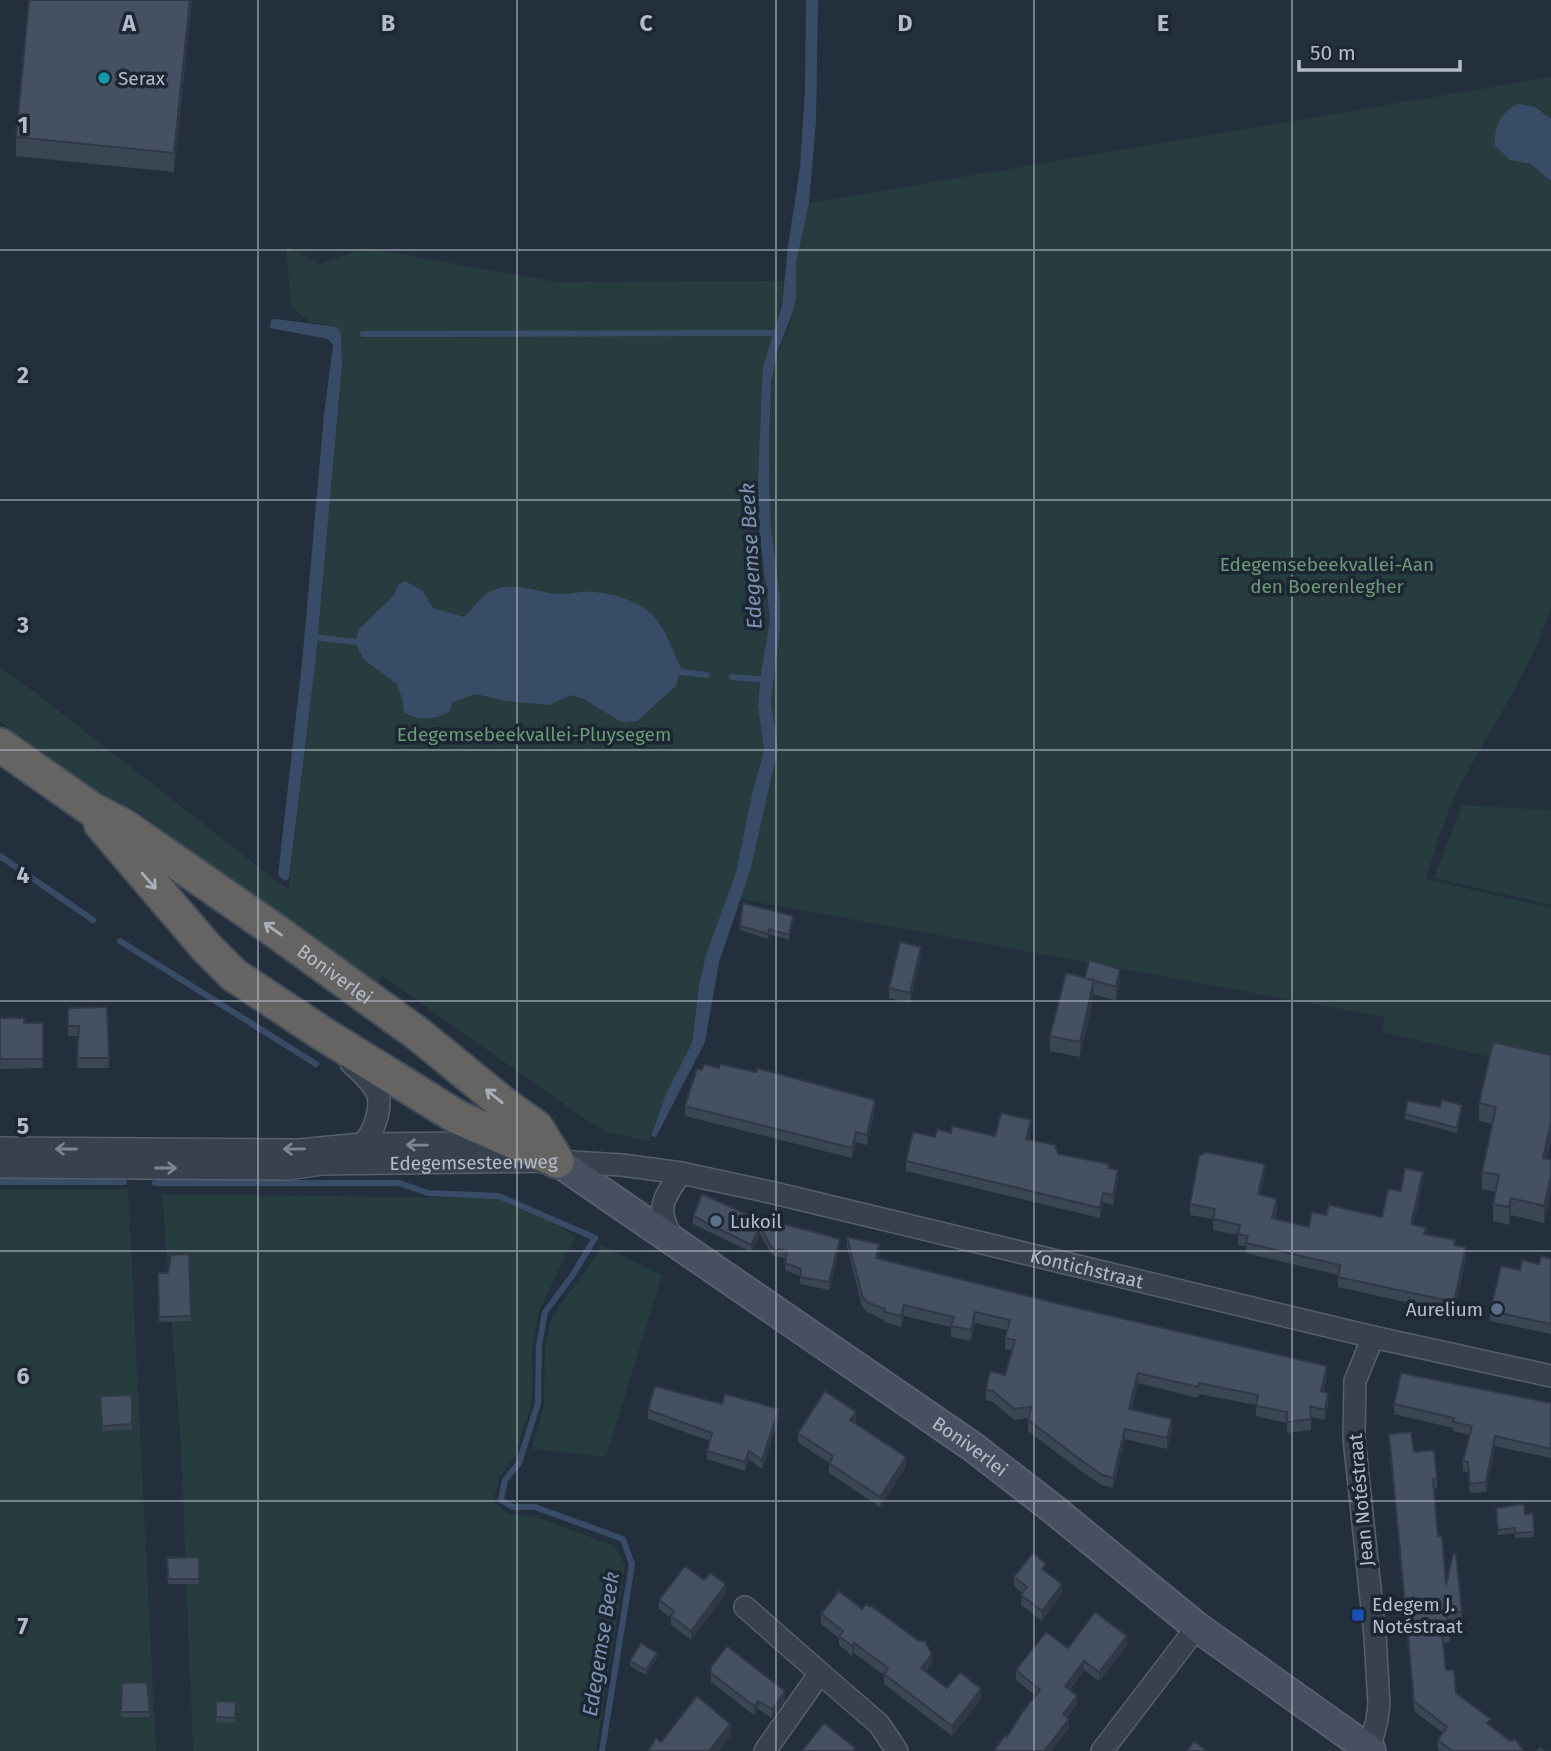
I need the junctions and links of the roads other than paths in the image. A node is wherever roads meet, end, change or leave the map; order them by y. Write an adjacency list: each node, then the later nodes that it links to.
1 (0, 745): 2 (highway, Boniverlei)
2 (93, 810): 3 (highway, Boniverlei, one-way to 3); 4 (highway, Boniverlei, one-way to 2)
3 (320, 1032): 5 (street, Boniverlei); 7 (highway, Boniverlei)
4 (536, 1127): 7 (highway, Boniverlei); 8 (street, Kontichstraat)
5 (362, 1144): 6 (street, Edegemsesteenweg, one-way to 6); 7 (street, Edegemsesteenweg, one-way to 5)
6 (0, 1148)
7 (557, 1161): 8 (street, Kontichstraat); 9 (street, Edegemsesteenweg, one-way to 7); 11 (main road, Boniverlei)
8 (622, 1165): 10 (street, Kontichstraat)
9 (0, 1167)
10 (681, 1173): 11 (street); 12 (street, Kontichstraat)
11 (674, 1242): 15 (main road, Boniverlei)
12 (1373, 1337): 13 (street, Kontichstraat); 17 (street, Jean Notéstraat)
13 (1551, 1376)
14 (745, 1607): 16 (street)
15 (1197, 1628): 17 (main road, Boniverlei); 20 (street)
16 (820, 1673): 18 (street); 19 (street)
17 (1370, 1750)
18 (765, 1751)
19 (897, 1751)
20 (1102, 1751)

